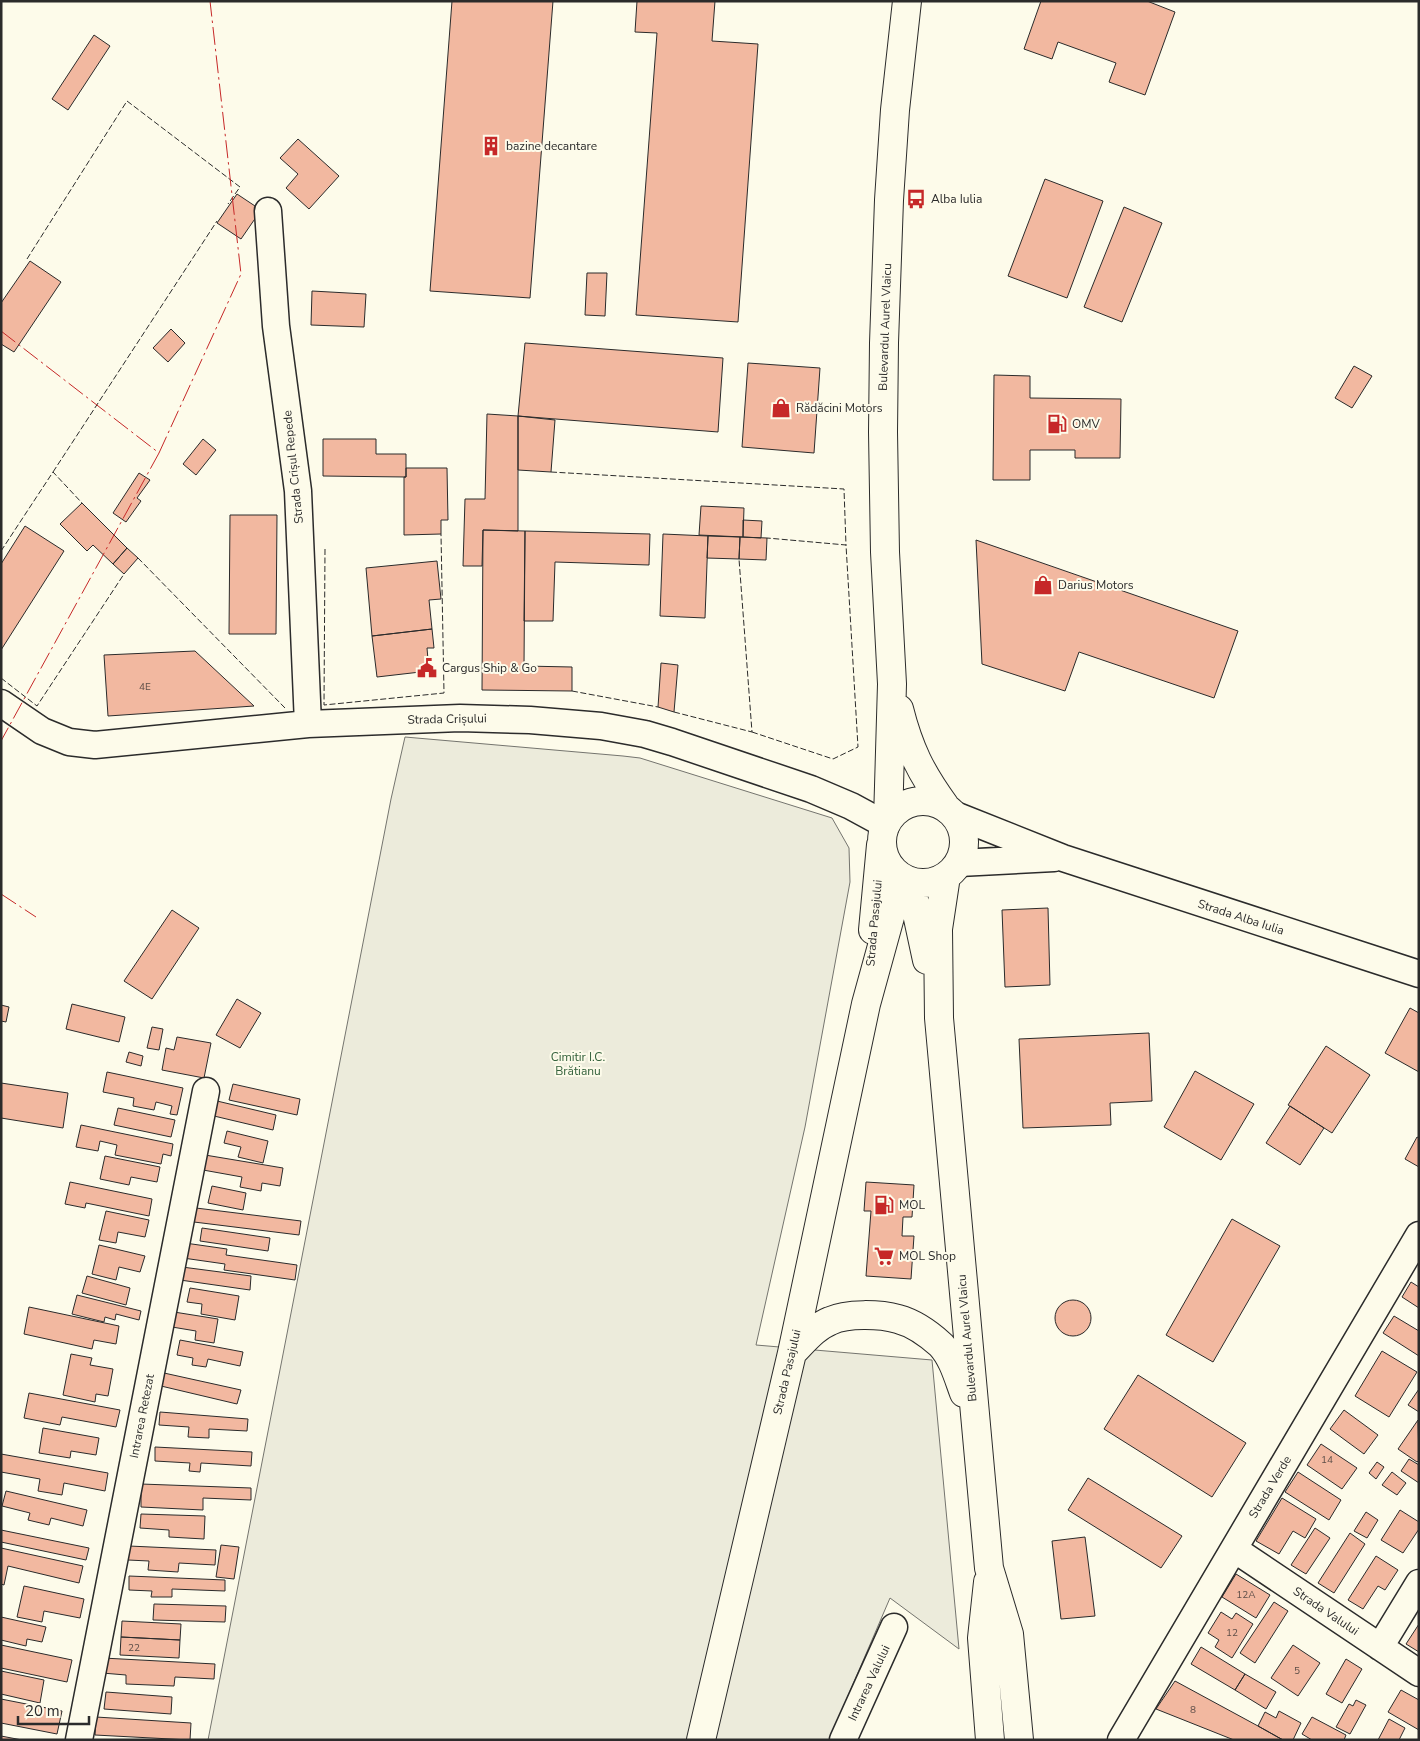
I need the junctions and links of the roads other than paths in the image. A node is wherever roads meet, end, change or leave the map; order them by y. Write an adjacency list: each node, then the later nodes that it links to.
1 (907, 1): 3 (main road, Bulevardul Aurel Vlaicu)
2 (268, 211): 5 (street, Strada Crișul Repede)
3 (892, 684): 6 (main road, Bulevardul Aurel Vlaicu); 7 (main road, Bulevardul Aurel Vlaicu)
4 (1, 703): 5 (street, Strada Crișului)
5 (308, 724): 7 (street, Strada Crișului)
6 (950, 810): 7 (main road); 8 (street, Strada Alba Iulia); 9 (main road)
7 (885, 829): 10 (main road); 12 (main road, Strada Pasajului)
8 (1063, 858): 9 (street, Strada Alba Iulia); 11 (street, Strada Alba Iulia)
9 (953, 869): 10 (main road); 13 (main road, Bulevardul Aurel Vlaicu)
10 (906, 879): 12 (main road, Strada Pasajului); 13 (main road, Bulevardul Aurel Vlaicu)
11 (1419, 974)
12 (866, 1004): 16 (main road, Strada Pasajului)
13 (939, 1018): 17 (main road, Bulevardul Aurel Vlaicu)
14 (206, 1091): 24 (street, Intrarea Retezat)
15 (1419, 1235): 18 (street, Strada Verde)
16 (792, 1353): 17 (main road); 25 (main road, Strada Pasajului)
17 (975, 1425): 19 (main road, Bulevardul Aurel Vlaicu)
18 (1234, 1549): 22 (street, Strada Valului); 29 (street, Strada Verde)
19 (989, 1568): 27 (main road, Bulevardul Aurel Vlaicu); 28 (main road, Bulevardul Aurel Vlaicu)
20 (1419, 1582): 22 (street)
21 (894, 1627): 26 (street, Intrarea Valului)
22 (1380, 1647): 23 (street, Strada Valului)
23 (1419, 1673)
24 (79, 1740)
25 (701, 1740)
26 (843, 1740)
27 (990, 1740)
28 (1019, 1740)
29 (1121, 1740)

